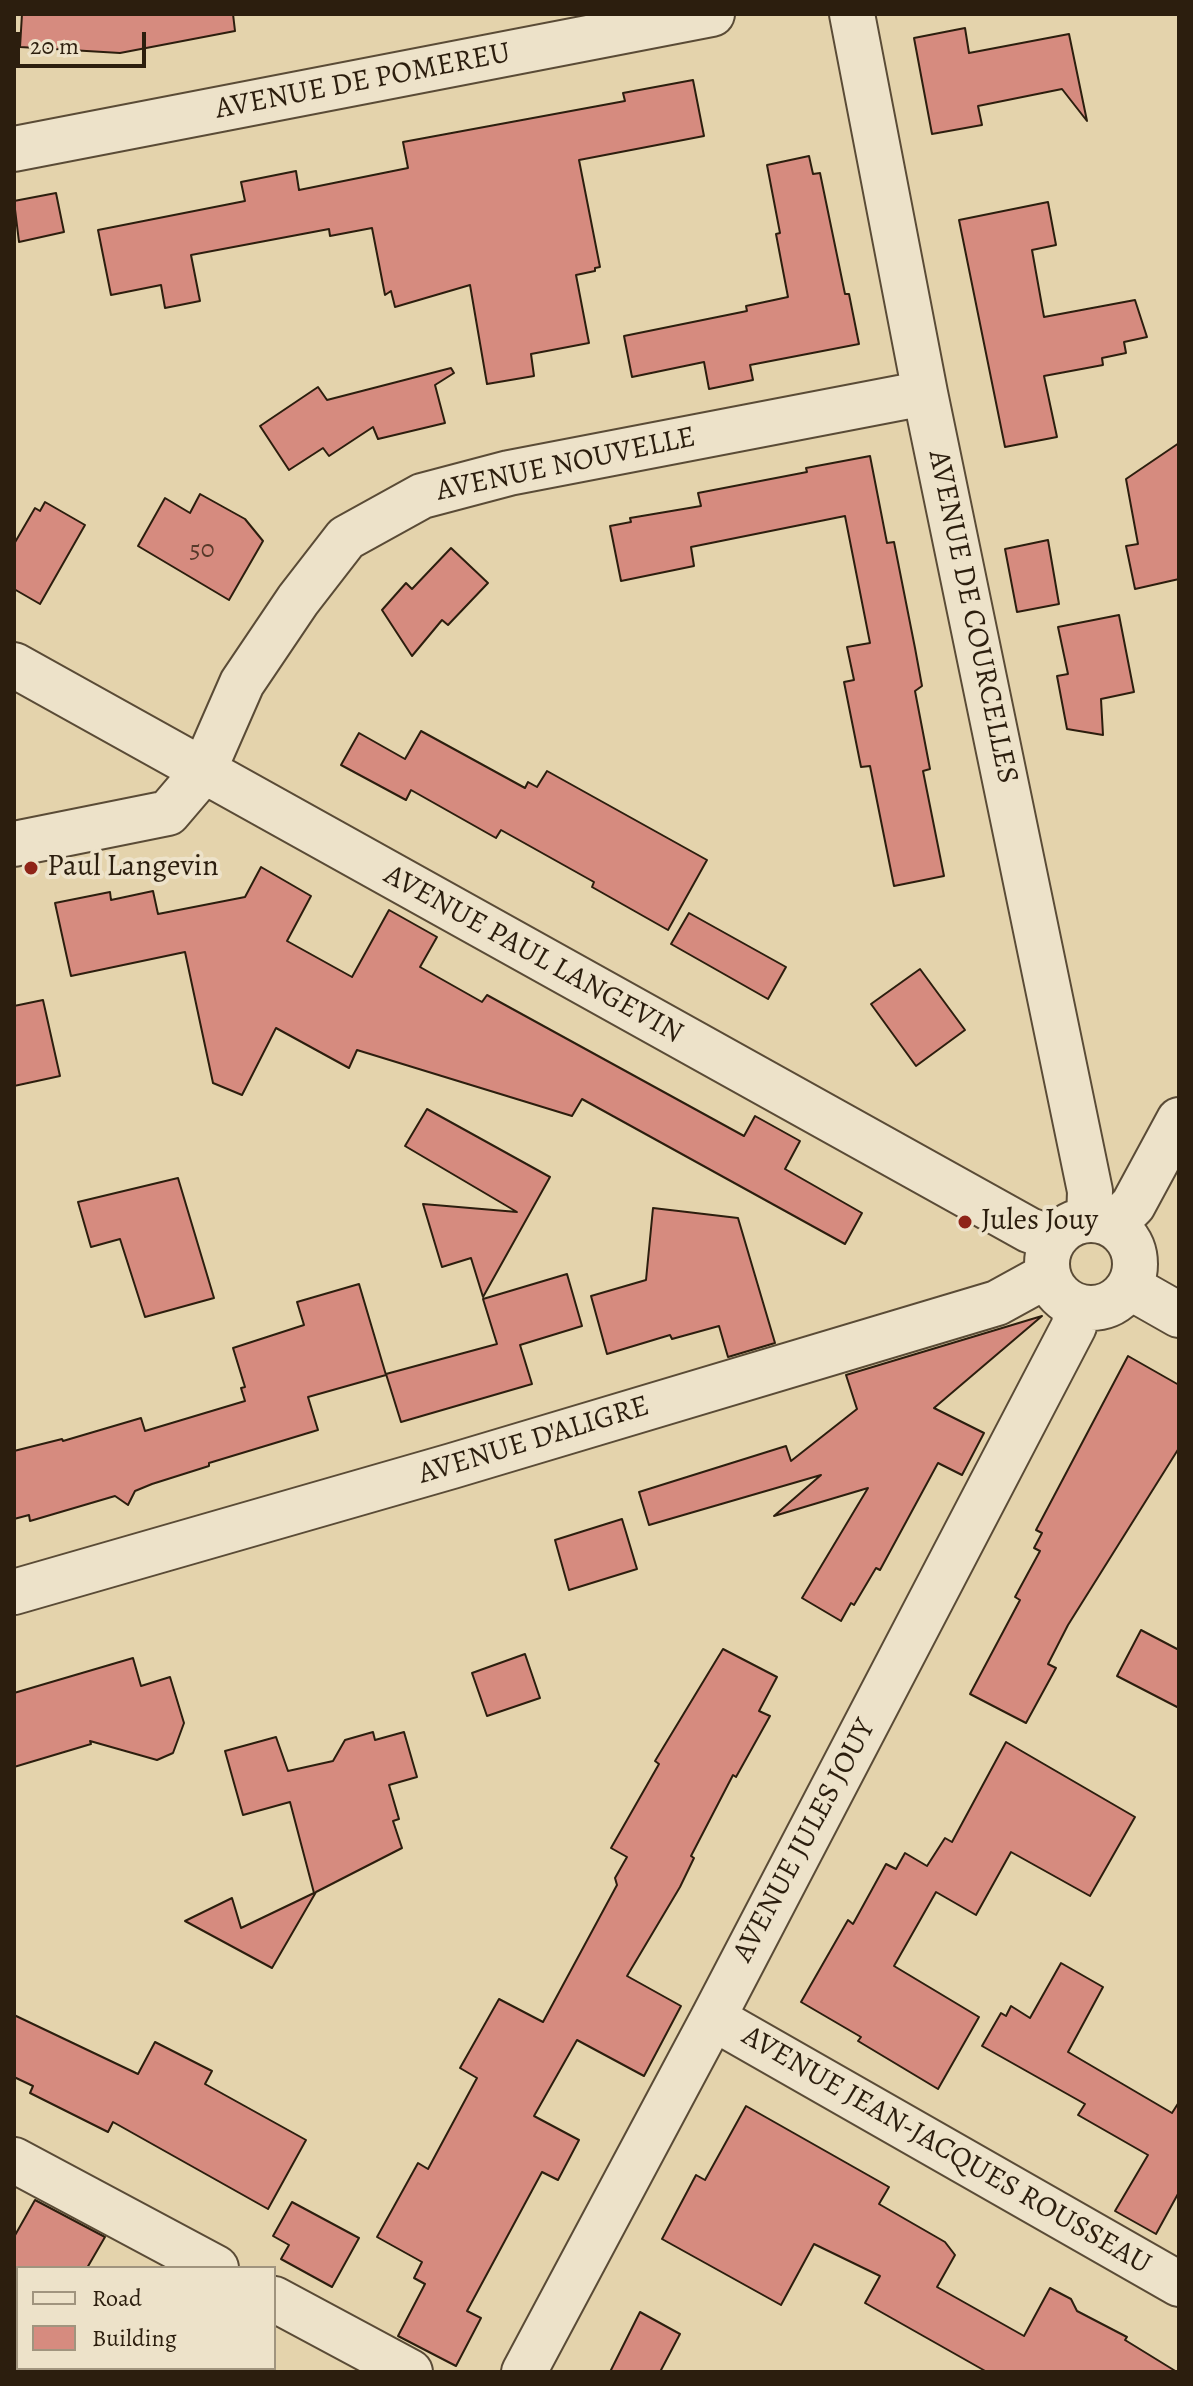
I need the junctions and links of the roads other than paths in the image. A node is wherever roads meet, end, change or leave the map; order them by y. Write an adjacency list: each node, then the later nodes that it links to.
1 (712, 14): 3 (street, AVENUE DE POMEREU)
2 (852, 14): 4 (street, AVENUE DE COURCELLES)
3 (14, 149)
4 (925, 393): 6 (street, AVENUE NOUVELLE); 9 (street, AVENUE DE COURCELLES)
5 (14, 665): 6 (street, AVENUE PAUL LANGEVIN)
6 (203, 772): 7 (street, AVENUE NOUVELLE); 9 (street, AVENUE PAUL LANGEVIN)
7 (14, 844)
8 (1179, 1120): 9 (street, AVENUE JULES JOUY)
9 (1076, 1253): 10 (street); 10 (street); 12 (street, AVENUE D'ALIGRE); 13 (street, AVENUE JULES JOUY)
10 (1132, 1283): 11 (street)
11 (1179, 1315)
12 (14, 1592)
13 (713, 2018): 16 (street, AVENUE JEAN-JACQUES ROUSSEAU); 19 (street, AVENUE JULES JOUY)
14 (14, 2160): 15 (street)
15 (212, 2266)
16 (1179, 2284)
17 (276, 2300): 18 (street)
18 (410, 2372)
19 (524, 2372)

